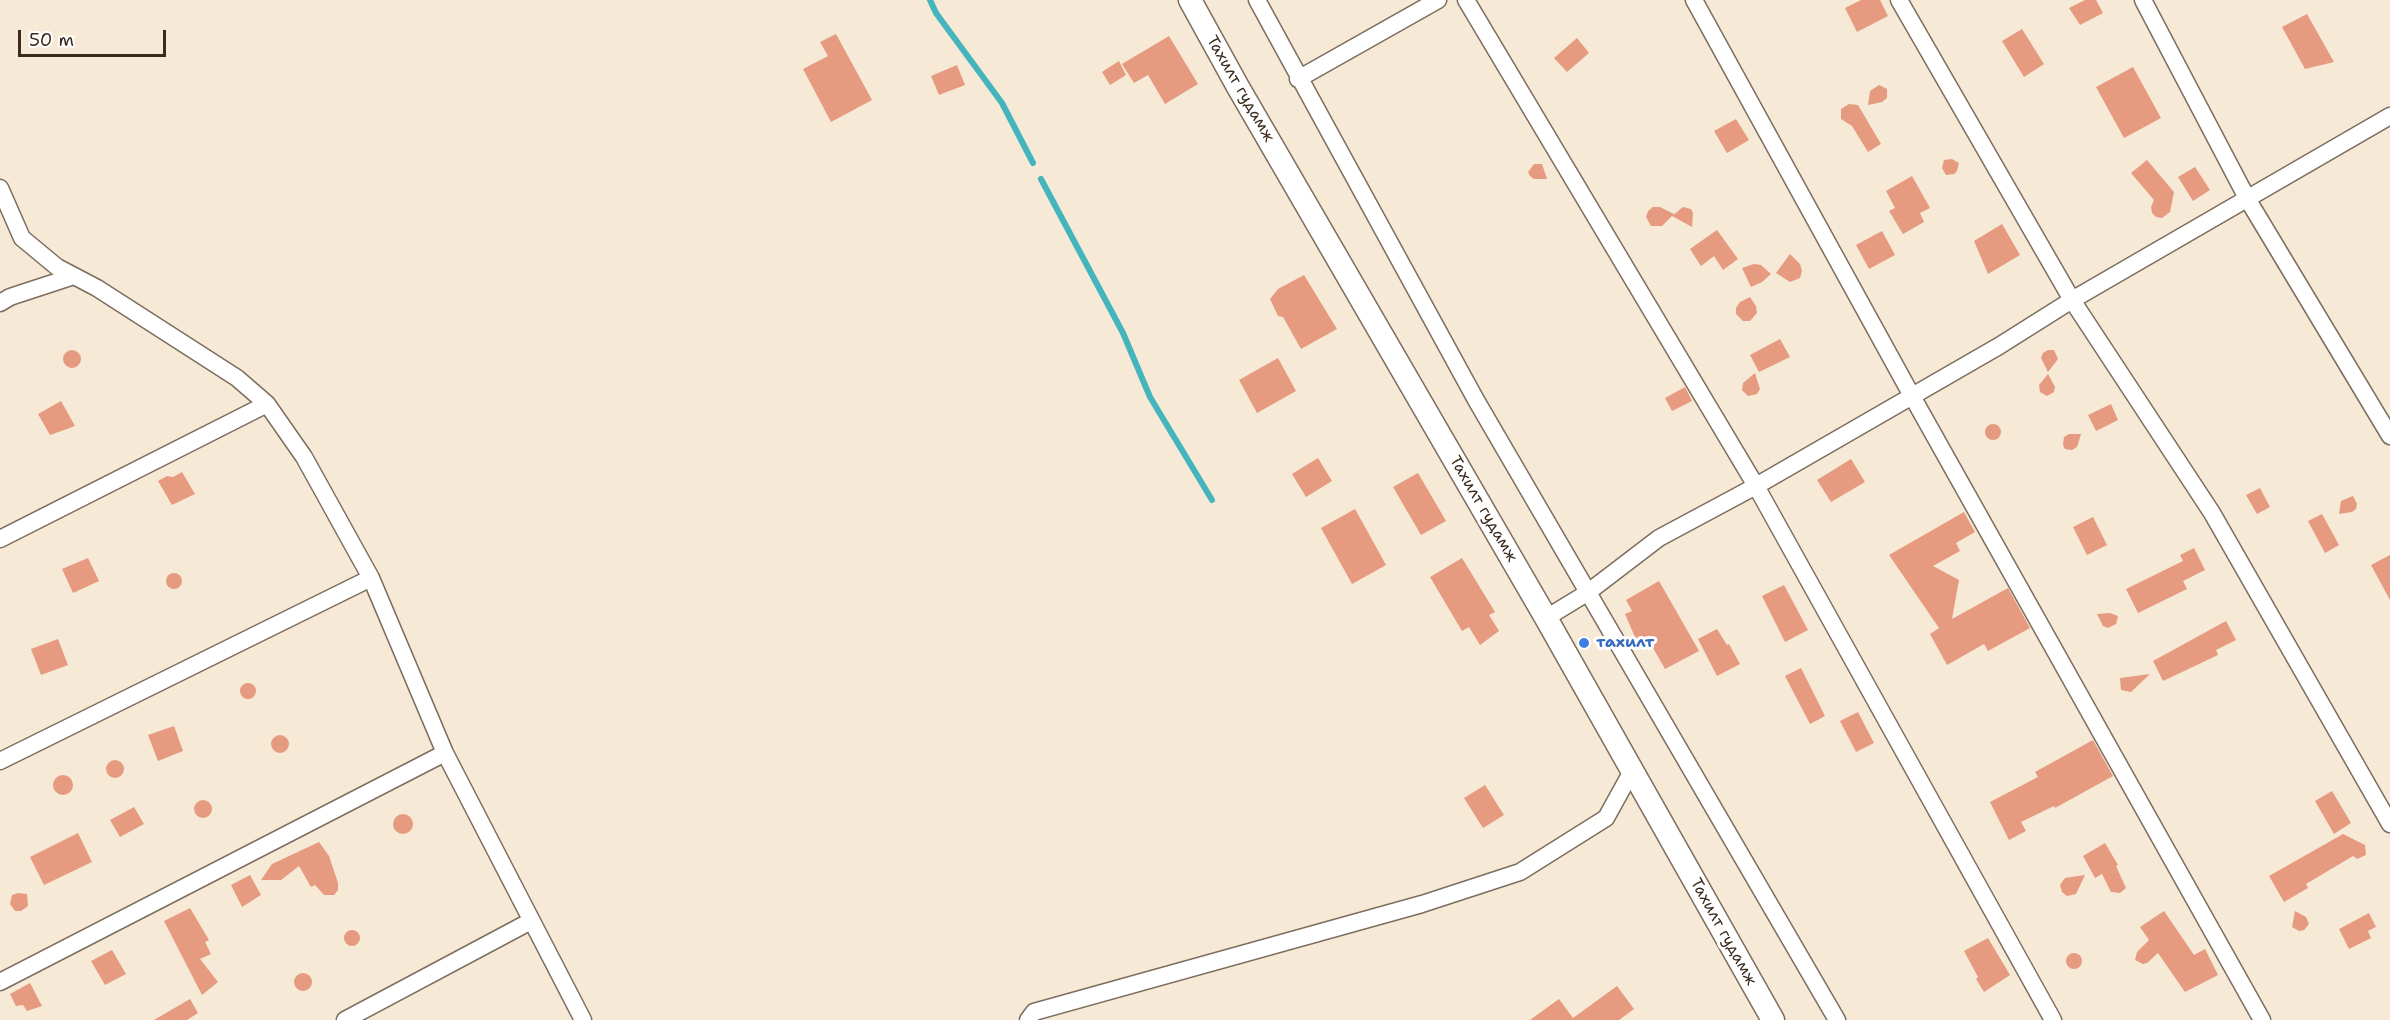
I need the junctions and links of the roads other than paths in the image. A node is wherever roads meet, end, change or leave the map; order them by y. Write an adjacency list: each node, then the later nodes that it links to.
1 (1190, 0): 22 (main road, Тахилт гудамж)
2 (1257, 0): 8 (street)
3 (1438, 0): 8 (street)
4 (1466, 0): 18 (street)
5 (1694, 0): 15 (street)
6 (1899, 0): 13 (street)
7 (2143, 0): 11 (street)
8 (1298, 79): 21 (street)
9 (2390, 116): 11 (street)
10 (1, 191): 12 (street)
11 (2248, 200): 13 (street); 17 (street)
12 (74, 276): 14 (street); 16 (street)
13 (2072, 300): 15 (street); 26 (street)
14 (0, 303)
15 (1912, 396): 18 (street); 35 (street)
16 (267, 405): 19 (street); 20 (street)
17 (2390, 436)
18 (1756, 486): 21 (street); 34 (street)
19 (0, 539)
20 (371, 578): 23 (street); 24 (street)
21 (1587, 593): 22 (street); 33 (street)
22 (1546, 618): 25 (main road, Тахилт гудамж)
23 (445, 753): 27 (street); 28 (street)
24 (0, 761)
25 (1632, 771): 31 (street); 32 (main road, Тахилт гудамж)
26 (2390, 824)
27 (531, 921): 29 (street); 30 (street)
28 (0, 982)
29 (345, 1020)
30 (583, 1020)
31 (1028, 1020)
32 (1773, 1020)
33 (1837, 1020)
34 (2053, 1020)
35 (2262, 1020)

